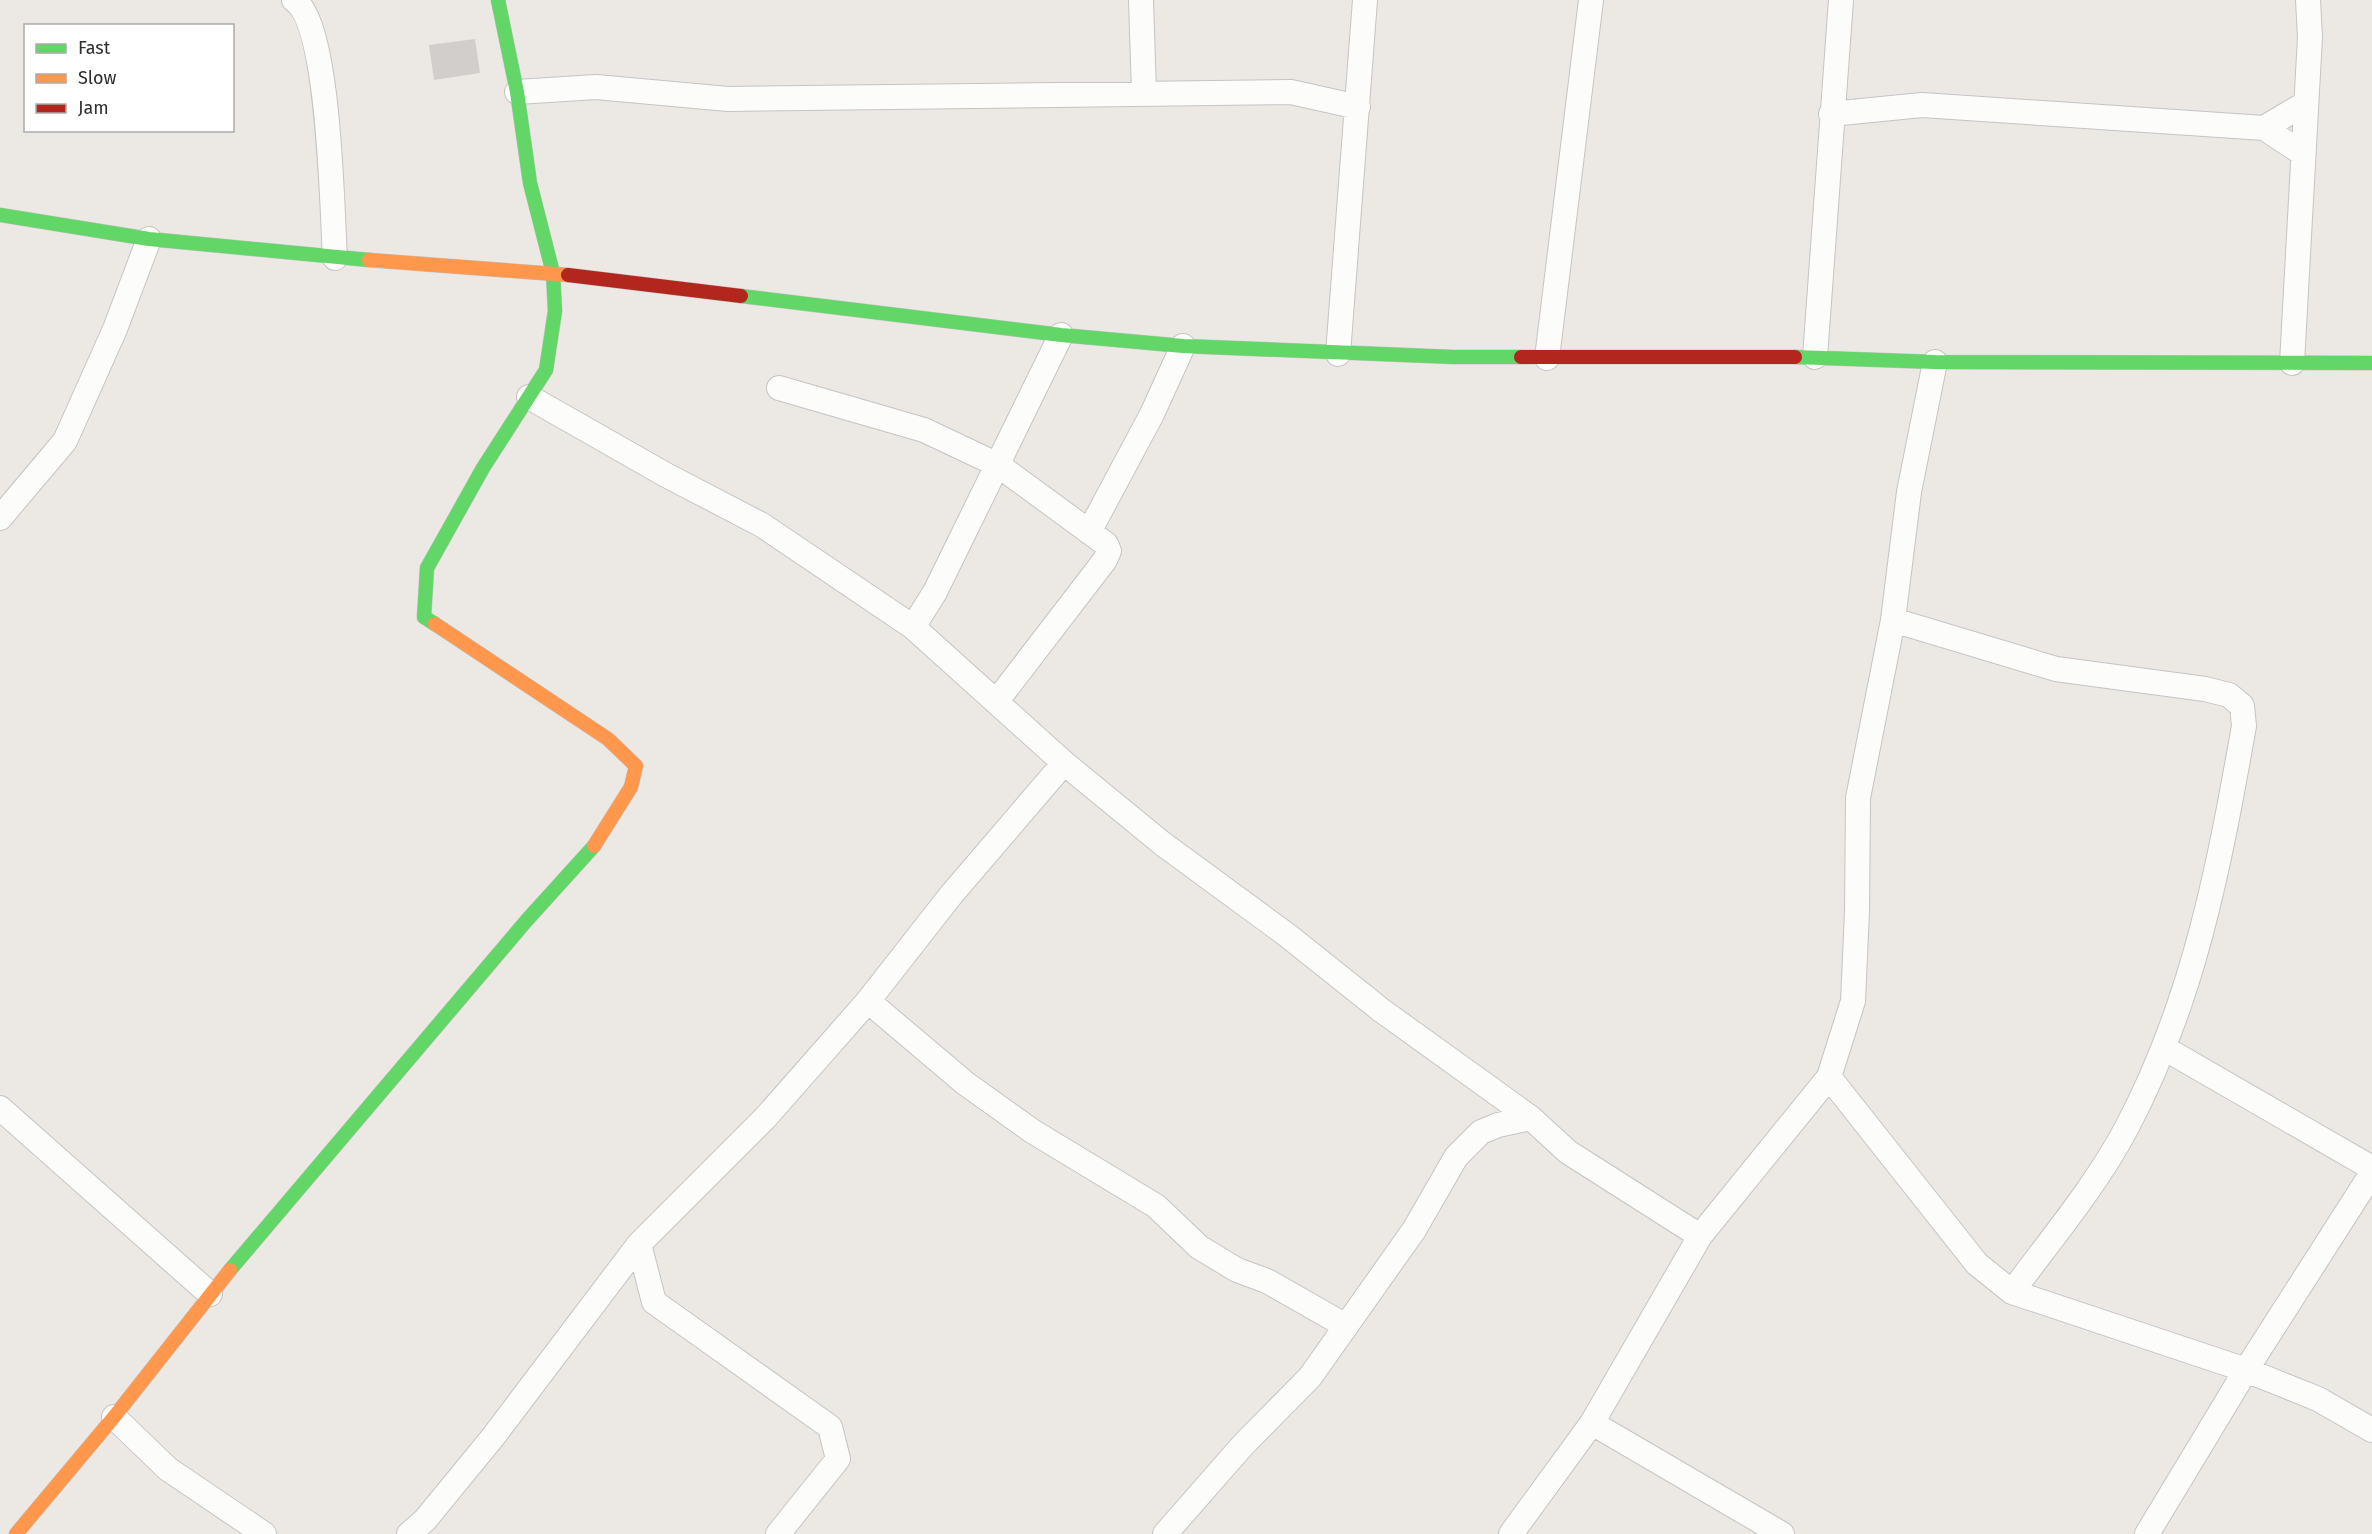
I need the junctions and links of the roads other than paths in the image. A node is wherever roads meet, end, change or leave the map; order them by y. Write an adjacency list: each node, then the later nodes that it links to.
1 (294, 0): 17 (street)
2 (498, 0): 8 (street)
3 (1141, 0): 9 (street)
4 (1365, 0): 11 (street)
5 (1592, 0): 23 (street)
6 (1841, 0): 12 (street)
7 (2308, 0): 10 (street)
8 (517, 92): 9 (street); 18 (street)
9 (1144, 93): 11 (street)
10 (2306, 103): 13 (street); 14 (street)
11 (1359, 107): 21 (street)
12 (1831, 114): 13 (street); 22 (street)
13 (2264, 128): 14 (street)
14 (2302, 153): 25 (street)
15 (0, 215): 16 (street)
16 (149, 239): 17 (street); 30 (street)
17 (334, 258): 18 (street)
18 (553, 273): 19 (street); 28 (street)
19 (1061, 335): 20 (street); 29 (street)
20 (1183, 346): 21 (street); 31 (street)
21 (1338, 354): 23 (street)
22 (1815, 357): 23 (street); 24 (street)
23 (1547, 358)
24 (1935, 362): 25 (street); 32 (street)
25 (2292, 363): 26 (street)
26 (2372, 363)
27 (779, 388): 29 (street)
28 (529, 397): 33 (street); 46 (street)
29 (998, 465): 31 (street); 33 (street)
30 (0, 518)
31 (1089, 532): 34 (street)
32 (1893, 620): 37 (street); 38 (street)
33 (913, 627): 34 (street)
34 (996, 702): 35 (street)
35 (1064, 763): 36 (street); 40 (street)
36 (868, 1001): 44 (street); 47 (street)
37 (2164, 1048): 41 (street); 45 (street)
38 (1829, 1077): 43 (street); 45 (street)
39 (0, 1108): 46 (street)
40 (1532, 1118): 43 (street); 47 (street)
41 (2372, 1168)
42 (2372, 1173): 48 (street)
43 (1700, 1236): 50 (street)
44 (639, 1244): 54 (street); 55 (street)
45 (2012, 1292): 48 (street)
46 (210, 1294): 49 (street)
47 (1346, 1326): 56 (street)
48 (2246, 1370): 51 (street); 59 (street)
49 (114, 1417): 52 (street); 53 (street)
50 (1592, 1424): 57 (street); 58 (street)
51 (2372, 1430)
52 (16, 1534)
53 (264, 1534)
54 (409, 1534)
55 (778, 1534)
56 (1165, 1534)
57 (1511, 1534)
58 (1782, 1534)
59 (2147, 1534)

